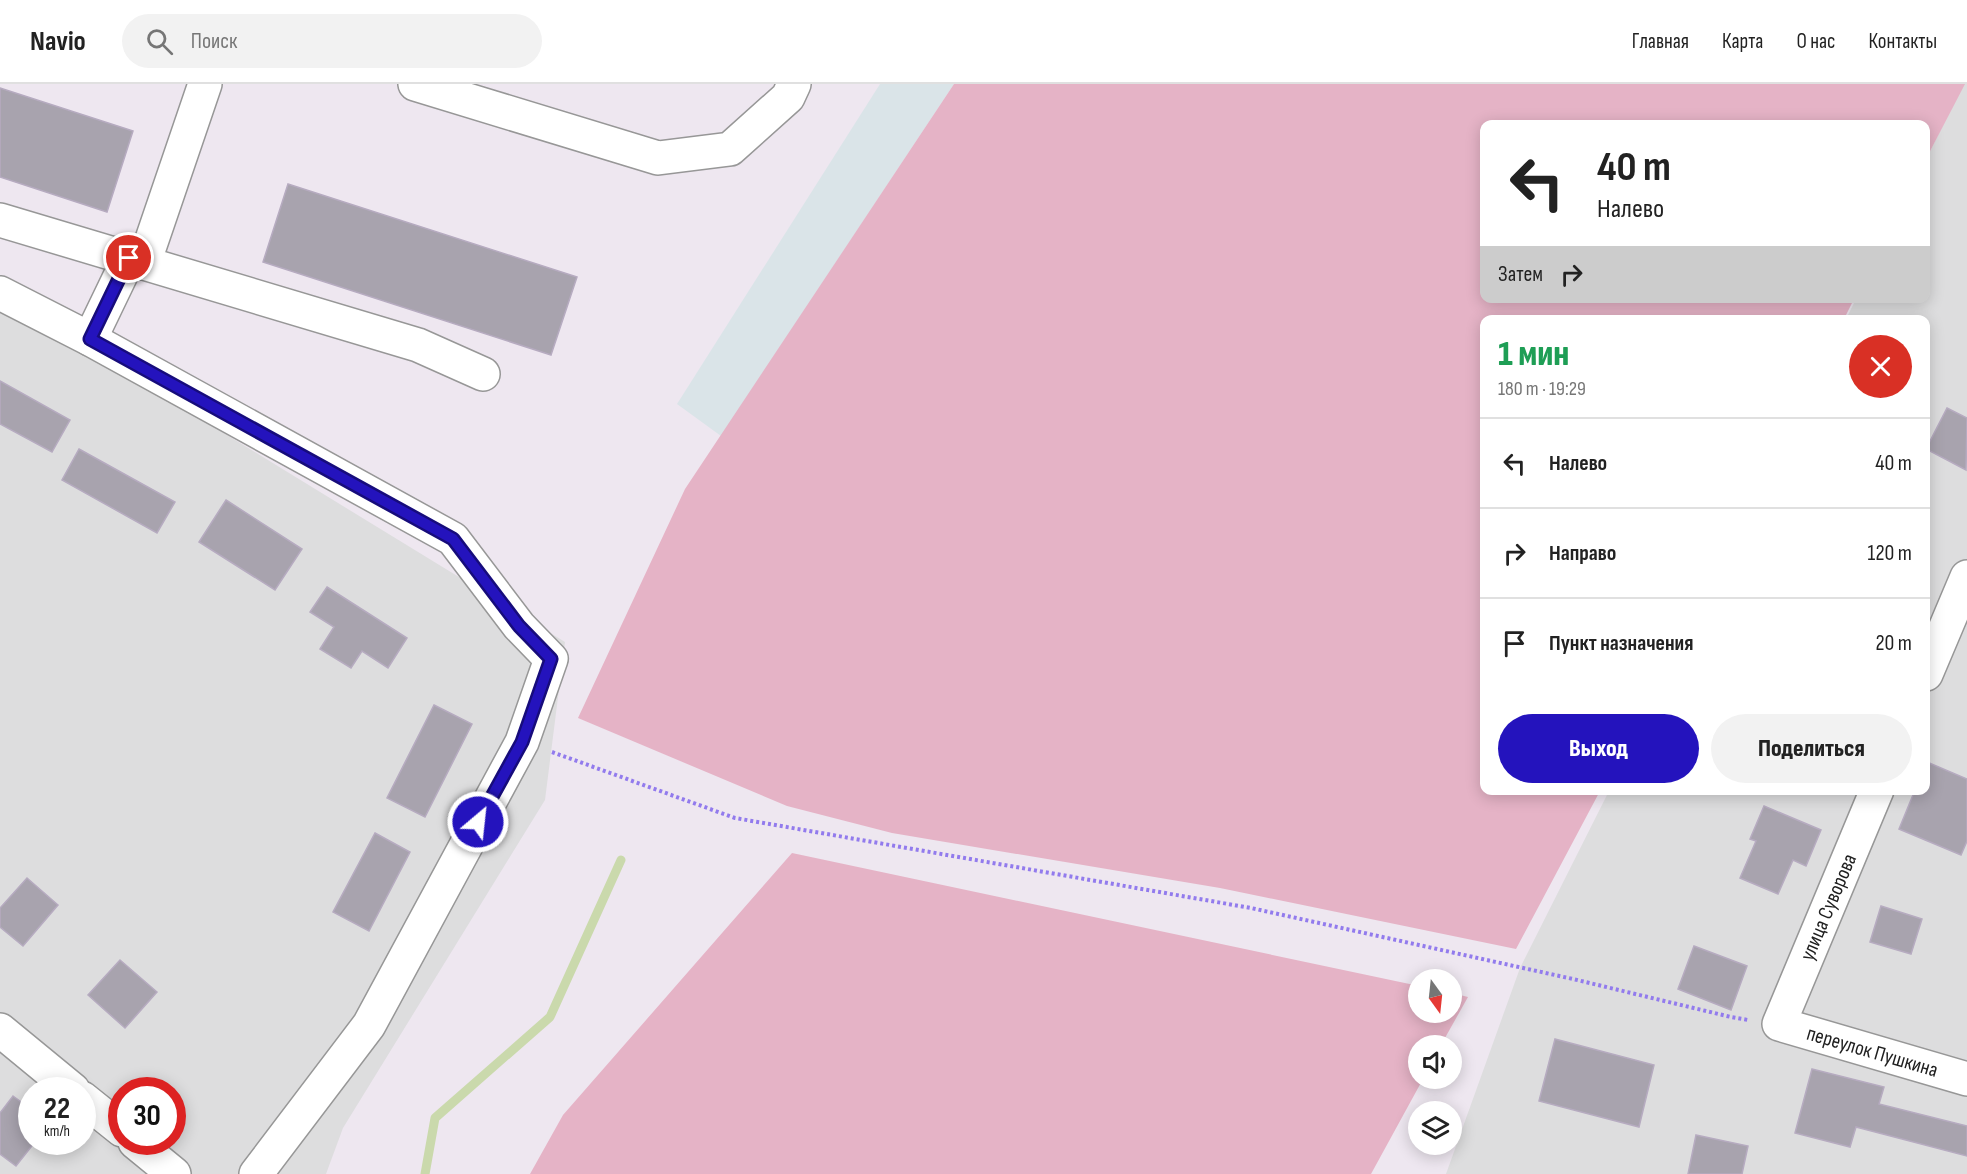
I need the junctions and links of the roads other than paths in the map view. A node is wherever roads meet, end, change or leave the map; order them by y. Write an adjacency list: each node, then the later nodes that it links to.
1 (205, 84): 6 (street)
2 (416, 84): 4 (street)
3 (794, 84): 4 (street)
4 (476, 93)
5 (0, 220): 6 (street)
6 (136, 260): 8 (street); 9 (street)
7 (0, 293): 8 (street)
8 (90, 339): 21 (street)
9 (483, 374)
10 (1967, 577): 11 (street)
11 (1930, 665)
12 (1875, 795): 13 (street, улица Суворова)
13 (1779, 1024): 16 (street, переулок Пушкина)
14 (0, 1030): 15 (street)
15 (57, 1077)
16 (1967, 1079)
17 (96, 1109): 18 (street)
18 (108, 1119)
19 (151, 1155): 20 (street)
20 (174, 1174)
21 (256, 1174)

